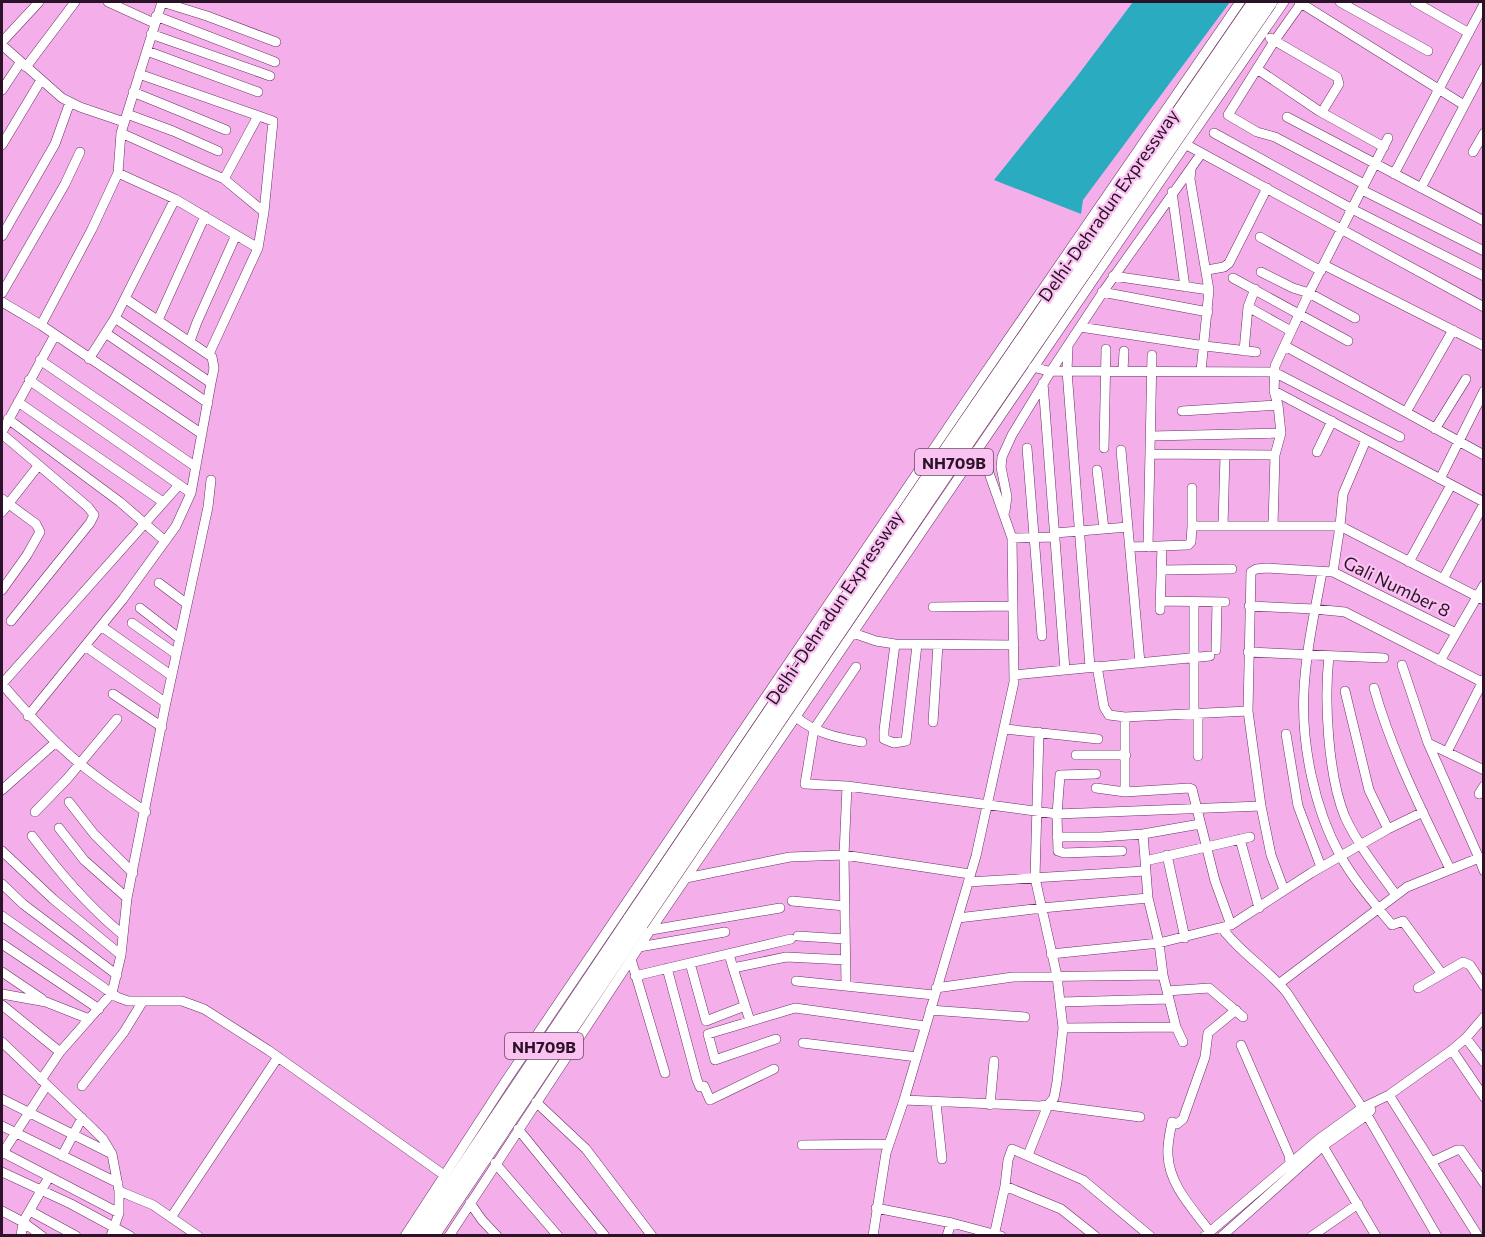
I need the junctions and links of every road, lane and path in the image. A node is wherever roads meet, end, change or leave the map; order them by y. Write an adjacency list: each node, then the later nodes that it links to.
1 (39, 2): 19 (street)
2 (75, 2): 23 (street)
3 (108, 2): 13 (street)
4 (134, 2): 13 (street)
5 (1240, 2): 131 (street)
6 (1255, 2): 299 (highway, Delhi-Dehradun Expressway / NH709B, bridge)
7 (1270, 2): 299 (highway, Delhi-Dehradun Expressway / NH709B, bridge)
8 (1284, 2): 17 (street)
9 (1301, 2): 17 (street); 31 (street)
10 (1340, 2): 21 (street)
11 (1415, 2): 15 (street)
12 (1484, 4): 15 (street)
13 (130, 12): 14 (street)
14 (155, 19): 16 (street); 18 (street); 22 (street)
15 (1469, 33): 31 (street)
16 (151, 34): 20 (street); 27 (street)
17 (1269, 37): 25 (street); 29 (street); 36 (street)
18 (276, 42)
19 (2, 44): 23 (street)
20 (147, 51): 26 (street); 33 (street)
21 (1428, 51)
22 (275, 62)
23 (23, 65): 28 (street); 30 (street)
24 (1484, 68): 35 (street)
25 (1257, 69): 29 (street); 36 (street)
26 (139, 74): 32 (street); 37 (street)
27 (270, 76)
28 (41, 80): 34 (street); 44 (street)
29 (1238, 85): 45 (street); 54 (street)
30 (2, 90)
31 (1439, 90): 35 (street); 52 (street)
32 (133, 92): 39 (street); 40 (street)
33 (258, 92)
34 (70, 102): 39 (street); 65 (street)
35 (1464, 105): 56 (street)
36 (1322, 112): 49 (street)
37 (258, 116): 53 (street); 60 (street)
38 (1287, 117): 49 (street)
39 (126, 118): 41 (street); 46 (street)
40 (226, 130)
41 (121, 133): 51 (street); 53 (street)
42 (1214, 133): 59 (street)
43 (1484, 133): 48 (street)
44 (2, 145)
45 (1194, 150): 50 (street); 55 (street); 110 (street)
46 (218, 151)
47 (80, 152): 79 (street)
48 (1473, 152)
49 (1375, 164): 52 (street); 54 (street)
50 (1191, 167): 57 (street); 70 (street)
51 (118, 174): 58 (street); 90 (street)
52 (1394, 174): 56 (street)
53 (224, 179): 60 (street)
54 (1363, 187): 59 (street); 68 (street)
55 (1267, 188): 63 (street); 70 (street)
56 (1421, 188): 62 (street)
57 (1172, 192): 72 (street); 75 (street)
58 (175, 199): 61 (street); 81 (street)
59 (1352, 209): 63 (street); 73 (street)
60 (264, 212): 67 (street)
61 (205, 216): 64 (street); 89 (street)
62 (1484, 221)
63 (1342, 229): 69 (street); 84 (street)
64 (236, 235): 67 (street); 96 (street)
65 (2, 236)
66 (1260, 237): 69 (street)
67 (258, 248): 106 (street)
68 (1484, 251)
69 (1322, 268): 80 (street); 92 (street)
70 (1207, 270): 77 (street)
71 (1261, 272): 80 (street)
72 (1113, 276): 75 (street); 78 (street)
73 (1484, 276)
74 (1233, 278): 76 (street)
75 (1185, 287): 77 (street)
76 (1256, 289): 83 (street); 86 (street)
77 (1209, 290): 85 (street)
78 (1102, 292): 85 (street); 91 (street)
79 (2, 293)
80 (1309, 293): 86 (street); 88 (street)
81 (126, 299): 87 (street); 89 (street)
82 (2, 302): 90 (street)
83 (1248, 307): 93 (street); 104 (street)
84 (1484, 307)
85 (1208, 312): 99 (street)
86 (1299, 314): 93 (street); 97 (street)
87 (115, 318): 94 (street); 119 (street)
88 (1355, 318)
89 (158, 320): 96 (street)
90 (41, 325): 95 (street)
91 (1080, 327): 98 (street); 99 (street)
92 (1453, 330): 101 (street); 127 (street)
93 (1291, 331): 100 (street)
94 (107, 334): 108 (street); 124 (street)
95 (55, 335): 108 (street); 109 (street)
96 (190, 341): 106 (street)
97 (1348, 341)
98 (1068, 344): 110 (street); 111 (street)
99 (1205, 346): 104 (street); 115 (street)
100 (1285, 346): 116 (street); 127 (street)
101 (1484, 346)
102 (1106, 349): 112 (street)
103 (1124, 351): 113 (street)
104 (1244, 351): 105 (street)
105 (1256, 352)
106 (209, 354): 119 (street)
107 (1152, 355): 114 (street)
108 (89, 358): 133 (street)
109 (40, 360): 118 (street); 149 (street)
110 (1043, 370): 111 (street); 120 (street); 147 (street)
111 (1066, 370): 112 (street); 168 (street)
112 (1105, 371): 113 (street); 140 (street)
113 (1123, 371): 114 (street)
114 (1152, 371): 115 (street); 135 (street)
115 (1201, 372): 116 (street)
116 (1274, 372): 122 (street); 136 (street)
117 (1466, 379): 130 (street)
118 (30, 380): 123 (street); 154 (street)
119 (211, 383): 124 (street)
120 (1043, 383): 160 (street); 169 (street)
121 (1484, 391): 138 (street)
122 (1274, 392): 125 (street); 129 (street)
123 (18, 402): 128 (street); 157 (street)
124 (208, 404): 133 (street)
125 (1278, 405): 126 (street); 134 (street)
126 (1182, 411)
127 (1406, 412): 130 (street)
128 (8, 419): 132 (street); 161 (street)
129 (1332, 421): 137 (street); 142 (street)
130 (1436, 429): 138 (street)
131 (946, 430): 147 (street); 376 (street)
132 (2, 433): 148 (street)
133 (202, 434): 149 (street)
134 (1281, 434): 135 (street); 146 (street)
135 (1151, 436): 143 (street)
136 (1400, 437)
137 (1366, 440): 151 (street); 165 (street)
138 (1458, 441): 145 (street); 151 (street)
139 (1027, 448): 171 (street)
140 (1104, 448)
141 (1121, 450): 166 (street)
142 (1317, 452)
143 (1150, 454): 144 (street); 175 (street)
144 (1225, 455): 146 (street); 163 (street)
145 (1484, 455)
146 (1275, 456): 164 (street)
147 (977, 458): 160 (street); 197 (street)
148 (38, 466): 159 (street); 193 (street)
149 (196, 467): 156 (street)
150 (1097, 470): 167 (street)
151 (1440, 479): 153 (street)
152 (212, 480): 187 (street)
153 (1451, 485): 158 (street); 176 (street)
154 (178, 486): 156 (street); 157 (street)
155 (1192, 488): 162 (street)
156 (191, 493): 172 (street)
157 (163, 502): 161 (street)
158 (1484, 503): 181 (street)
159 (4, 505): 184 (street)
160 (1004, 514): 170 (street)
161 (145, 522): 172 (street); 220 (street)
162 (1192, 526): 163 (street); 173 (street)
163 (1223, 526): 164 (street)
164 (1273, 526): 165 (street)
165 (1340, 526): 176 (street); 180 (street)
166 (1128, 527): 167 (street); 174 (street)
167 (1104, 529): 168 (street)
168 (1079, 531): 169 (street); 215 (street)
169 (1055, 535): 171 (street); 216 (street)
170 (1012, 538): 171 (street); 188 (street)
171 (1035, 538): 198 (street)
172 (165, 541): 195 (street)
173 (1162, 546): 175 (street); 178 (street)
174 (1130, 547): 175 (street); 212 (street)
175 (1148, 547)
176 (1409, 562): 181 (street)
177 (1232, 569): 178 (street)
178 (1161, 570): 186 (street)
179 (1322, 572): 180 (street, Gali Number 8); 189 (street, Gali Number 8); 192 (street)
180 (1333, 572): 196 (street, Gali Number 8)
181 (1443, 579): 185 (street)
182 (159, 583): 187 (street)
183 (1484, 585): 185 (street)
184 (2, 590)
185 (1480, 598): 196 (street)
186 (1194, 602): 209 (street); 209 (street)
187 (187, 604): 199 (street)
188 (1013, 606): 190 (street); 203 (street)
189 (1249, 606): 192 (street); 205 (street)
190 (933, 607)
191 (140, 608): 199 (street)
192 (1314, 609): 207 (street); 211 (street)
193 (11, 621)
194 (132, 623): 206 (street)
195 (101, 626): 204 (street); 218 (street)
196 (1456, 633): 211 (street)
197 (859, 635): 200 (street); 228 (street)
198 (1042, 636)
199 (180, 639): 206 (street)
200 (895, 644): 201 (street); 201 (street)
201 (917, 645): 202 (street)
202 (938, 645): 203 (street); 231 (street)
203 (1014, 645): 217 (street)
204 (85, 646): 224 (street); 227 (street)
205 (1248, 652): 207 (street); 225 (street)
206 (176, 654): 218 (street)
207 (1307, 655): 208 (street); 275 (street)
208 (1329, 656): 210 (street); 269 (street)
209 (1192, 657): 212 (street); 226 (street)
210 (1384, 658)
211 (1440, 661): 219 (street)
212 (1140, 663): 215 (street)
213 (1402, 664): 240 (street)
214 (856, 667): 233 (street)
215 (1094, 667): 216 (street); 229 (street)
216 (1065, 670): 217 (street)
217 (1014, 675): 234 (street)
218 (172, 676): 224 (street)
219 (1483, 682): 241 (street)
220 (2, 684): 227 (street)
221 (1374, 688): 259 (street)
222 (1345, 692): 263 (street)
223 (113, 694): 232 (street)
224 (166, 703): 232 (street)
225 (1248, 711): 226 (street); 254 (street)
226 (1196, 713): 229 (street); 244 (street)
227 (28, 716): 238 (street)
228 (796, 717): 233 (street); 283 (street)
229 (1125, 717): 243 (street)
230 (117, 719): 245 (street)
231 (933, 722)
232 (162, 727): 258 (street)
233 (810, 727): 239 (street); 248 (street)
234 (1005, 729): 235 (street); 253 (street)
235 (1040, 732): 237 (street); 256 (street)
236 (1286, 734): 278 (street)
237 (1098, 739)
238 (56, 742): 245 (street); 250 (street)
239 (862, 742)
240 (1428, 743): 241 (street); 276 (street)
241 (1447, 752): 246 (street)
242 (1076, 755): 243 (street)
243 (1126, 755): 251 (street)
244 (1198, 756)
245 (81, 764): 257 (street); 258 (street)
246 (1484, 770)
247 (1096, 774): 260 (street)
248 (847, 786): 253 (street); 273 (street)
249 (1096, 788): 251 (street)
250 (2, 790)
251 (1125, 792): 255 (street)
252 (69, 802): 282 (street)
253 (987, 805): 256 (street); 284 (street)
254 (1261, 806): 255 (street); 287 (street)
255 (1197, 808): 260 (street); 261 (street)
256 (1037, 811): 260 (street); 285 (street)
257 (35, 812)
258 (146, 812): 282 (street)
259 (1423, 812): 263 (street); 279 (street)
260 (1058, 814): 266 (street)
261 (1200, 824): 264 (street); 270 (street)
262 (59, 828): 289 (street)
263 (1388, 829): 269 (street)
264 (1143, 834): 266 (street); 277 (street)
265 (32, 836): 302 (street)
266 (1057, 837): 272 (street)
267 (1250, 837): 268 (street)
268 (1240, 839): 270 (street); 295 (street)
269 (1360, 845): 275 (street); 288 (street)
270 (1206, 846): 274 (street); 300 (street)
271 (2, 851): 310 (street)
272 (1122, 851)
273 (844, 855): 283 (street); 284 (street); 292 (street)
274 (1167, 855): 277 (street); 303 (street)
275 (1340, 856): 278 (street); 296 (street)
276 (1479, 858): 279 (street); 281 (street)
277 (1145, 861): 280 (street)
278 (1321, 867): 287 (street)
279 (1450, 869): 288 (street)
280 (1145, 871): 285 (street); 290 (street)
281 (1484, 871)
282 (133, 873): 289 (street)
283 (686, 878): 299 (street)
284 (969, 878): 285 (street); 298 (street)
285 (1035, 878): 294 (street)
286 (2, 885): 318 (street)
287 (1284, 890): 295 (street)
288 (1396, 895): 296 (street)
289 (127, 898): 302 (street)
290 (1148, 898): 294 (street); 305 (street)
291 (792, 901): 292 (street)
292 (845, 906): 304 (street)
293 (780, 908): 299 (street)
294 (1042, 908): 298 (street); 309 (street)
295 (1259, 908): 300 (street)
296 (1378, 909): 317 (street); 323 (street)
297 (2, 916): 328 (street)
298 (958, 918): 327 (street)
299 (641, 924): 307 (street); 376 (highway, Delhi-Dehradun Expressway / NH709B); 390 (highway, Delhi-Dehradun Expressway / NH709B)
300 (1227, 927): 303 (street); 323 (street)
301 (725, 932): 307 (street)
302 (123, 935): 310 (street)
303 (1185, 938): 305 (street)
304 (845, 939): 308 (street); 312 (street)
305 (1159, 943): 309 (street); 320 (street)
306 (2, 944): 336 (street)
307 (639, 947): 311 (street)
308 (729, 954): 313 (street); 315 (street)
309 (1051, 954): 321 (street)
310 (121, 955): 318 (street)
311 (631, 959): 319 (street); 365 (street)
312 (846, 960): 315 (street); 324 (street)
313 (690, 963): 314 (street); 335 (street)
314 (667, 968): 319 (street); 357 (street)
315 (733, 968): 335 (street)
316 (2, 972): 332 (street)
317 (1442, 974): 325 (street); 326 (street)
318 (117, 975): 328 (street)
319 (635, 975): 358 (street)
320 (1163, 975): 321 (street); 330 (street)
321 (1057, 976): 327 (street); 333 (street)
322 (796, 981): 324 (street)
323 (1280, 983): 369 (street)
324 (846, 986): 327 (street)
325 (1484, 986)
326 (1418, 988)
327 (935, 992): 337 (street)
328 (112, 993): 331 (street); 336 (street)
329 (2, 994): 332 (street)
330 (1168, 995): 333 (street); 343 (street); 408 (street)
331 (143, 1001): 353 (street); 360 (street)
332 (46, 1002): 340 (street)
333 (1061, 1002): 344 (street)
334 (2, 1005): 352 (street)
335 (745, 1006): 341 (street)
336 (99, 1009): 340 (street)
337 (930, 1010): 338 (street); 342 (street)
338 (1025, 1017)
339 (1484, 1017): 345 (street)
340 (89, 1019): 352 (street)
341 (750, 1021): 342 (street); 346 (street)
342 (925, 1026): 354 (street)
343 (1176, 1027): 344 (street); 348 (street)
344 (1063, 1028): 368 (street)
345 (1467, 1038): 351 (street); 356 (street)
346 (776, 1039)
347 (803, 1042): 354 (street)
348 (1184, 1042)
349 (2, 1044): 359 (street)
350 (1241, 1045): 388 (street)
351 (1452, 1050): 361 (street); 362 (street)
352 (60, 1052): 359 (street)
353 (278, 1057): 390 (street); 402 (street)
354 (916, 1057): 364 (street)
355 (994, 1061): 367 (street)
356 (1484, 1062)
357 (774, 1069)
358 (665, 1072)
359 (44, 1082): 370 (street); 372 (street)
360 (81, 1086)
361 (1389, 1095): 369 (street); 386 (street)
362 (1484, 1097)
363 (2, 1099): 370 (street)
364 (904, 1100): 366 (street); 379 (street)
365 (536, 1102): 374 (street); 423 (street)
366 (936, 1103): 367 (street); 385 (street)
367 (990, 1105): 368 (street)
368 (1048, 1105): 371 (street); 383 (street)
369 (1365, 1111): 378 (street); 430 (street)
370 (28, 1112): 375 (street); 377 (street)
371 (1140, 1117)
372 (82, 1118): 377 (street); 382 (street)
373 (2, 1126): 375 (street)
374 (518, 1130): 387 (street); 422 (street)
375 (15, 1133): 381 (street); 384 (street)
376 (478, 1133): 390 (highway, Delhi-Dehradun Expressway / NH709B)
377 (73, 1135): 382 (street); 384 (street)
378 (1321, 1142): 388 (street); 397 (street); 407 (street)
379 (889, 1144): 380 (street); 398 (street)
380 (802, 1145)
381 (2, 1153): 391 (street)
382 (112, 1154): 394 (street)
383 (1028, 1155): 393 (street); 427 (street)
384 (62, 1156): 394 (street)
385 (942, 1159)
386 (1431, 1162): 392 (street); 431 (street)
387 (495, 1163): 396 (street); 421 (street)
388 (1290, 1164): 408 (street)
389 (2, 1172): 395 (street)
390 (452, 1175): 416 (street); 417 (highway, Delhi-Dehradun Expressway / NH709B); 418 (highway, Delhi-Dehradun Expressway / NH709B)
391 (49, 1177): 395 (street); 401 (street)
392 (1484, 1183)
393 (1005, 1186): 410 (street); 426 (street)
394 (119, 1187): 401 (street); 402 (street)
395 (41, 1191): 400 (street); 405 (street)
396 (470, 1203): 419 (street); 420 (street)
397 (1358, 1204): 409 (street); 429 (street)
398 (876, 1208): 404 (street); 424 (street)
399 (2, 1211): 403 (street)
400 (30, 1211): 403 (street); 413 (street)
401 (119, 1213): 405 (street)
402 (172, 1216): 415 (street)
403 (23, 1222): 411 (street); 412 (street)
404 (951, 1223): 406 (street); 425 (street)
405 (113, 1231): 414 (street)
406 (973, 1232): 410 (street)
407 (1233, 1232): 428 (street)
408 (1207, 1234)
409 (1373, 1234)
410 (997, 1235)
411 (21, 1236)
412 (42, 1236)
413 (76, 1236)
414 (130, 1236)
415 (198, 1236)
416 (405, 1236)
417 (417, 1236)
418 (432, 1236)
419 (448, 1236)
420 (497, 1236)
421 (558, 1236)
422 (605, 1236)
423 (652, 1236)
424 (873, 1236)
425 (947, 1236)
426 (1095, 1236)
427 (1150, 1236)
428 (1222, 1236)
429 (1312, 1236)
430 (1437, 1236)
431 (1478, 1236)

